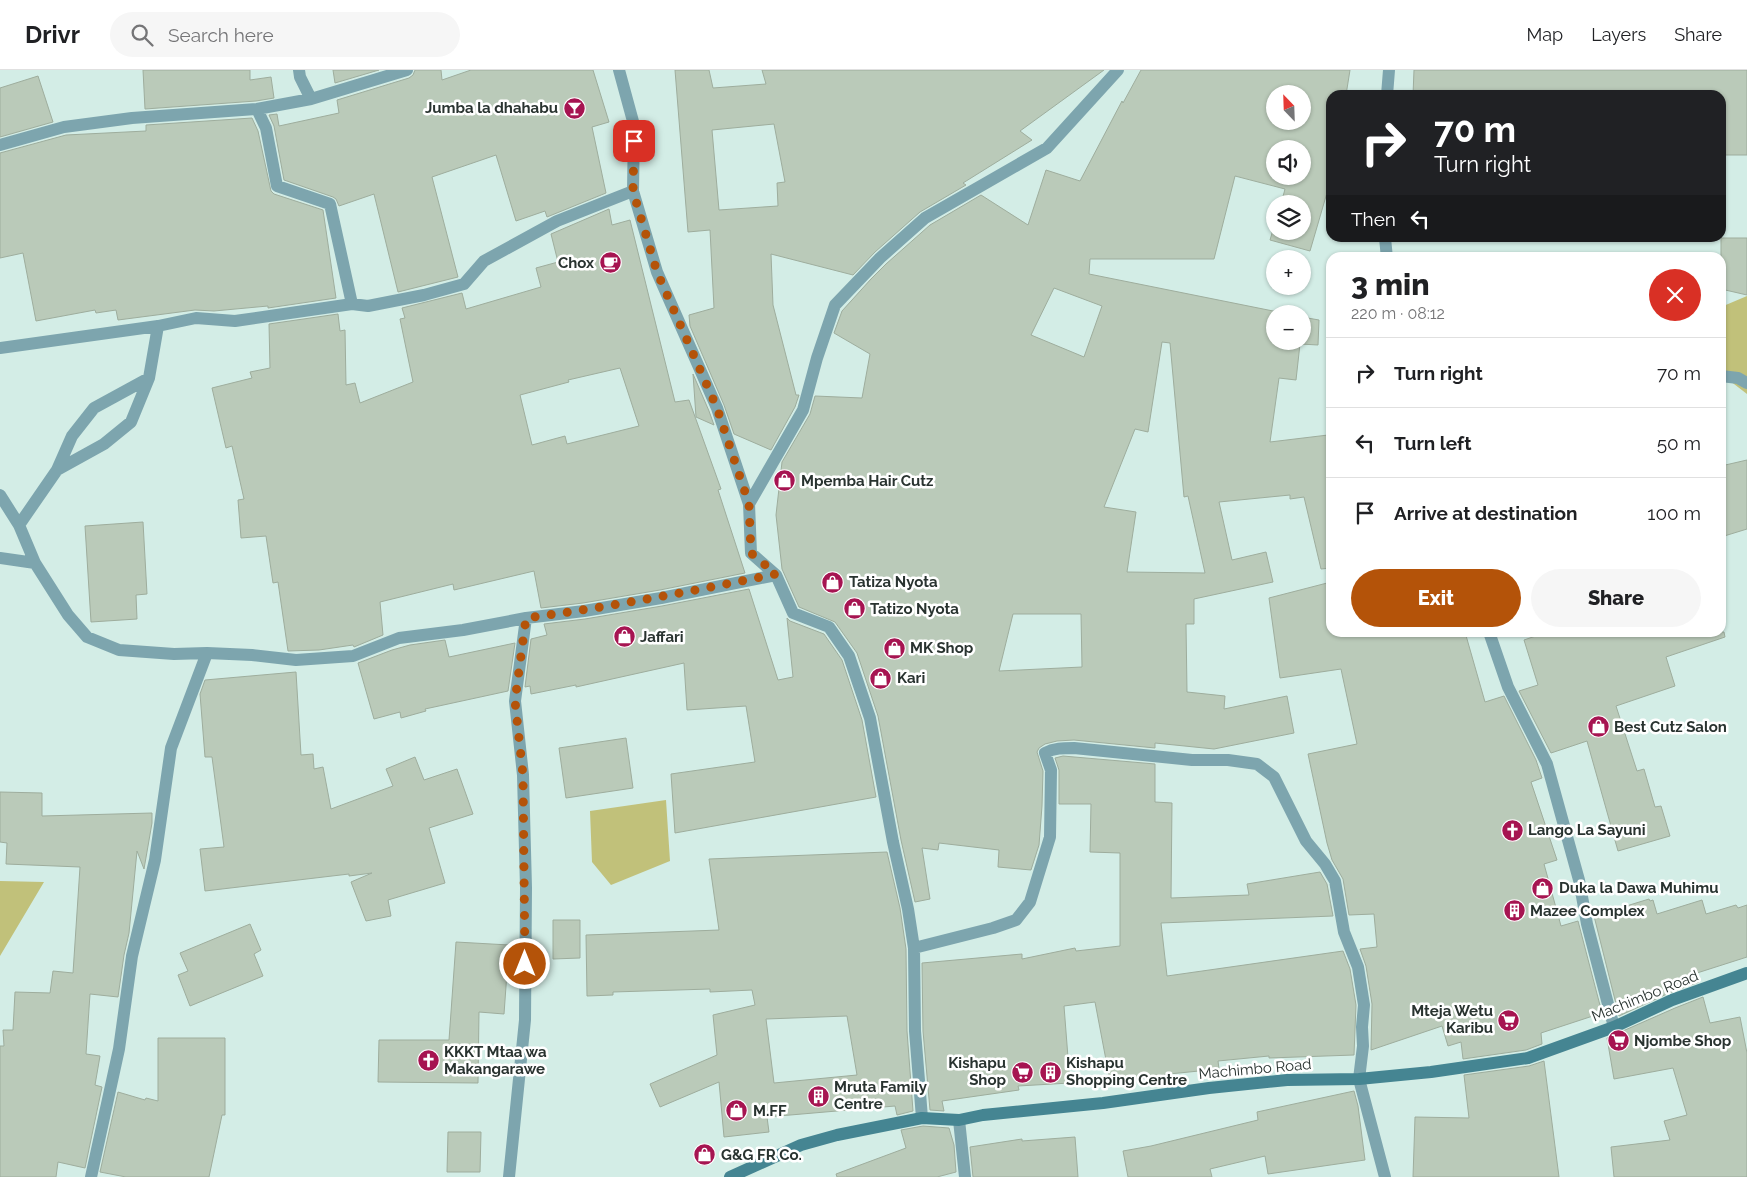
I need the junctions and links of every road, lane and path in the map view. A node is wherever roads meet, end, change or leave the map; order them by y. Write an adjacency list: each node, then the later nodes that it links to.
1 (300, 70): 7 (street)
2 (407, 70): 7 (street)
3 (619, 70): 10 (street)
4 (1118, 70): 19 (street)
5 (1389, 70): 6 (street)
6 (1387, 90)
7 (311, 99): 8 (street)
8 (257, 108): 9 (street); 11 (street)
9 (0, 145)
10 (633, 191): 11 (street); 19 (street)
11 (352, 304): 12 (street)
12 (158, 326): 13 (street); 15 (street)
13 (0, 348)
14 (1726, 377): 16 (street)
15 (149, 378): 17 (street); 17 (street)
16 (1747, 382)
17 (57, 470): 20 (street)
18 (0, 495): 20 (street)
19 (749, 504): 23 (street)
20 (18, 525): 22 (street)
21 (0, 558): 22 (street)
22 (35, 563): 26 (street)
23 (776, 574): 24 (street); 27 (street)
24 (526, 618): 26 (street); 34 (street)
25 (1491, 637): 29 (street)
26 (207, 653): 33 (street)
27 (914, 948): 30 (street); 31 (street)
28 (1747, 973): 29 (street, Machimbo Road)
29 (1614, 1027): 30 (street, Machimbo Road)
30 (1359, 1079): 32 (street, Machimbo Road); 37 (street)
31 (922, 1118): 32 (street, Machimbo Road); 35 (street, Machimbo Road)
32 (959, 1120): 36 (street)
33 (91, 1177)
34 (509, 1177)
35 (730, 1177)
36 (965, 1177)
37 (1385, 1177)

